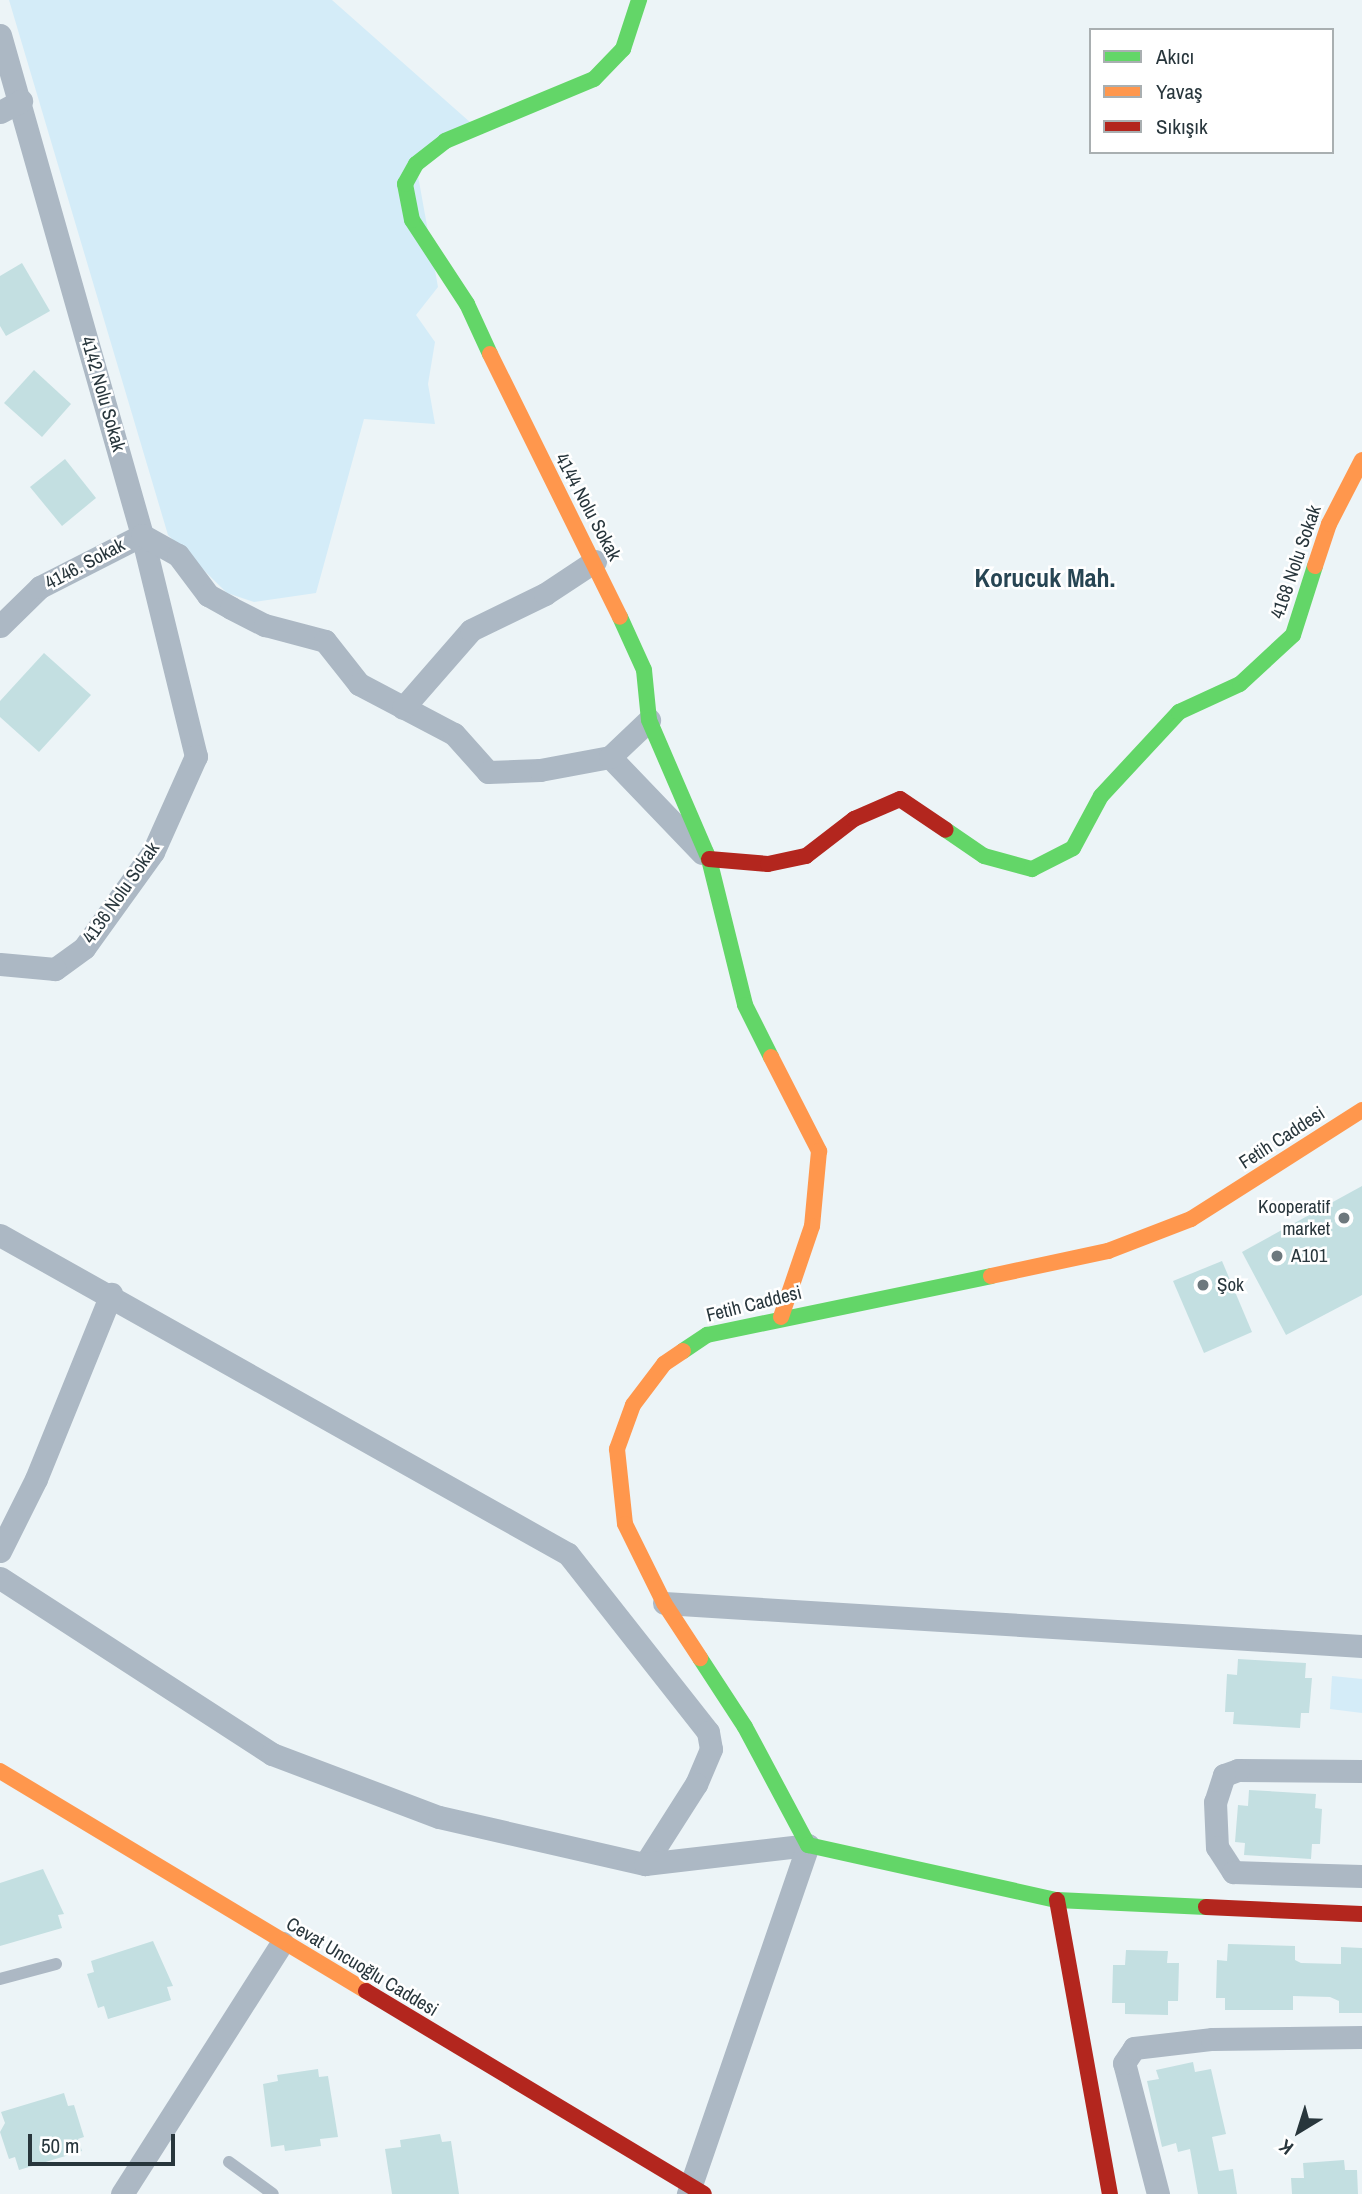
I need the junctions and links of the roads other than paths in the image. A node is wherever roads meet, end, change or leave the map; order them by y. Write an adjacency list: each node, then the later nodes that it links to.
1 (639, 0): 7 (street, 4144 Nolu Sokak)
2 (0, 35): 3 (street, 4142 Nolu Sokak)
3 (21, 101): 4 (street); 6 (street, 4142 Nolu Sokak)
4 (0, 112)
5 (1362, 460): 13 (street, 4168 Nolu Sokak)
6 (142, 534): 8 (street, 4146. Sokak); 9 (street); 11 (street, 4142 Nolu Sokak)
7 (595, 561): 9 (street); 10 (street, 4144 Nolu Sokak)
8 (0, 626)
9 (402, 708): 12 (street)
10 (649, 720): 12 (street); 13 (street, 4144 Nolu Sokak)
11 (196, 756): 14 (street, 4136 Nolu Sokak)
12 (610, 757): 13 (street)
13 (709, 859): 18 (street, 4144 Nolu Sokak)
14 (0, 964)
15 (1362, 1111): 18 (street, Fetih Caddesi)
16 (0, 1234): 17 (street)
17 (111, 1294): 19 (street); 26 (street)
18 (781, 1317): 21 (street, Fetih Caddesi)
19 (0, 1551)
20 (0, 1578): 26 (street)
21 (664, 1603): 22 (street); 25 (street, Fetih Caddesi)
22 (1362, 1646)
23 (0, 1771): 30 (street, Cevat Uncuoğlu Caddesi)
24 (1362, 1771): 27 (street)
25 (808, 1845): 26 (street); 28 (street); 35 (street)
26 (645, 1864)
27 (1362, 1876)
28 (1057, 1900): 29 (street); 38 (street)
29 (1362, 1914)
30 (282, 1943): 35 (street, Cevat Uncuoğlu Caddesi); 36 (street)
31 (55, 1964): 32 (lane)
32 (0, 1979)
33 (1362, 2037): 39 (street)
34 (229, 2162): 37 (lane)
35 (695, 2192)
36 (122, 2194)
37 (273, 2194)
38 (1110, 2194)
39 (1158, 2194)

